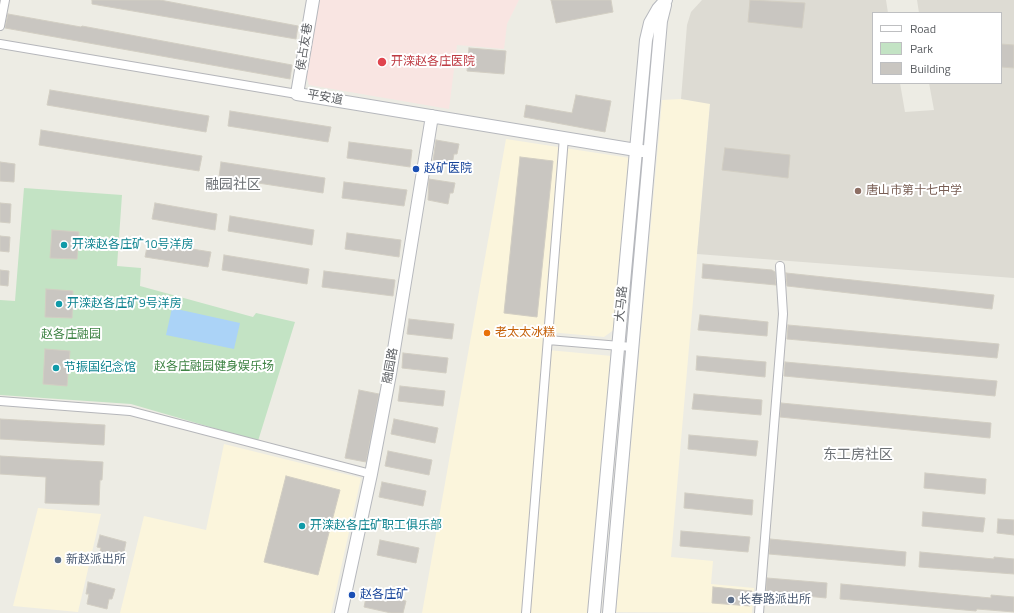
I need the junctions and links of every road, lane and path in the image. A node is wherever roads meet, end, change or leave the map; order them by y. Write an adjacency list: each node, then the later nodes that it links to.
1 (6, 0): 3 (street)
2 (313, 0): 5 (street, 侯占友巷)
3 (0, 26)
4 (0, 44): 5 (street, 平安道)
5 (298, 94): 6 (street, 平安道)
6 (432, 116): 7 (street, 平安道); 15 (street, 融园路)
7 (564, 138): 8 (street, 平安道); 11 (street)
8 (636, 149): 9 (street, 平安道); 9 (street, 大马路); 12 (street, 大马路)
9 (649, 153): 13 (street, 大马路)
10 (780, 266): 20 (street)
11 (548, 340): 12 (street); 17 (street)
12 (618, 345): 13 (street); 18 (street, 大马路)
13 (632, 347): 19 (street, 大马路)
14 (0, 401): 15 (street)
15 (371, 474): 16 (street, 融园路)
16 (341, 613)
17 (526, 613)
18 (594, 613)
19 (609, 613)
20 (759, 613)

